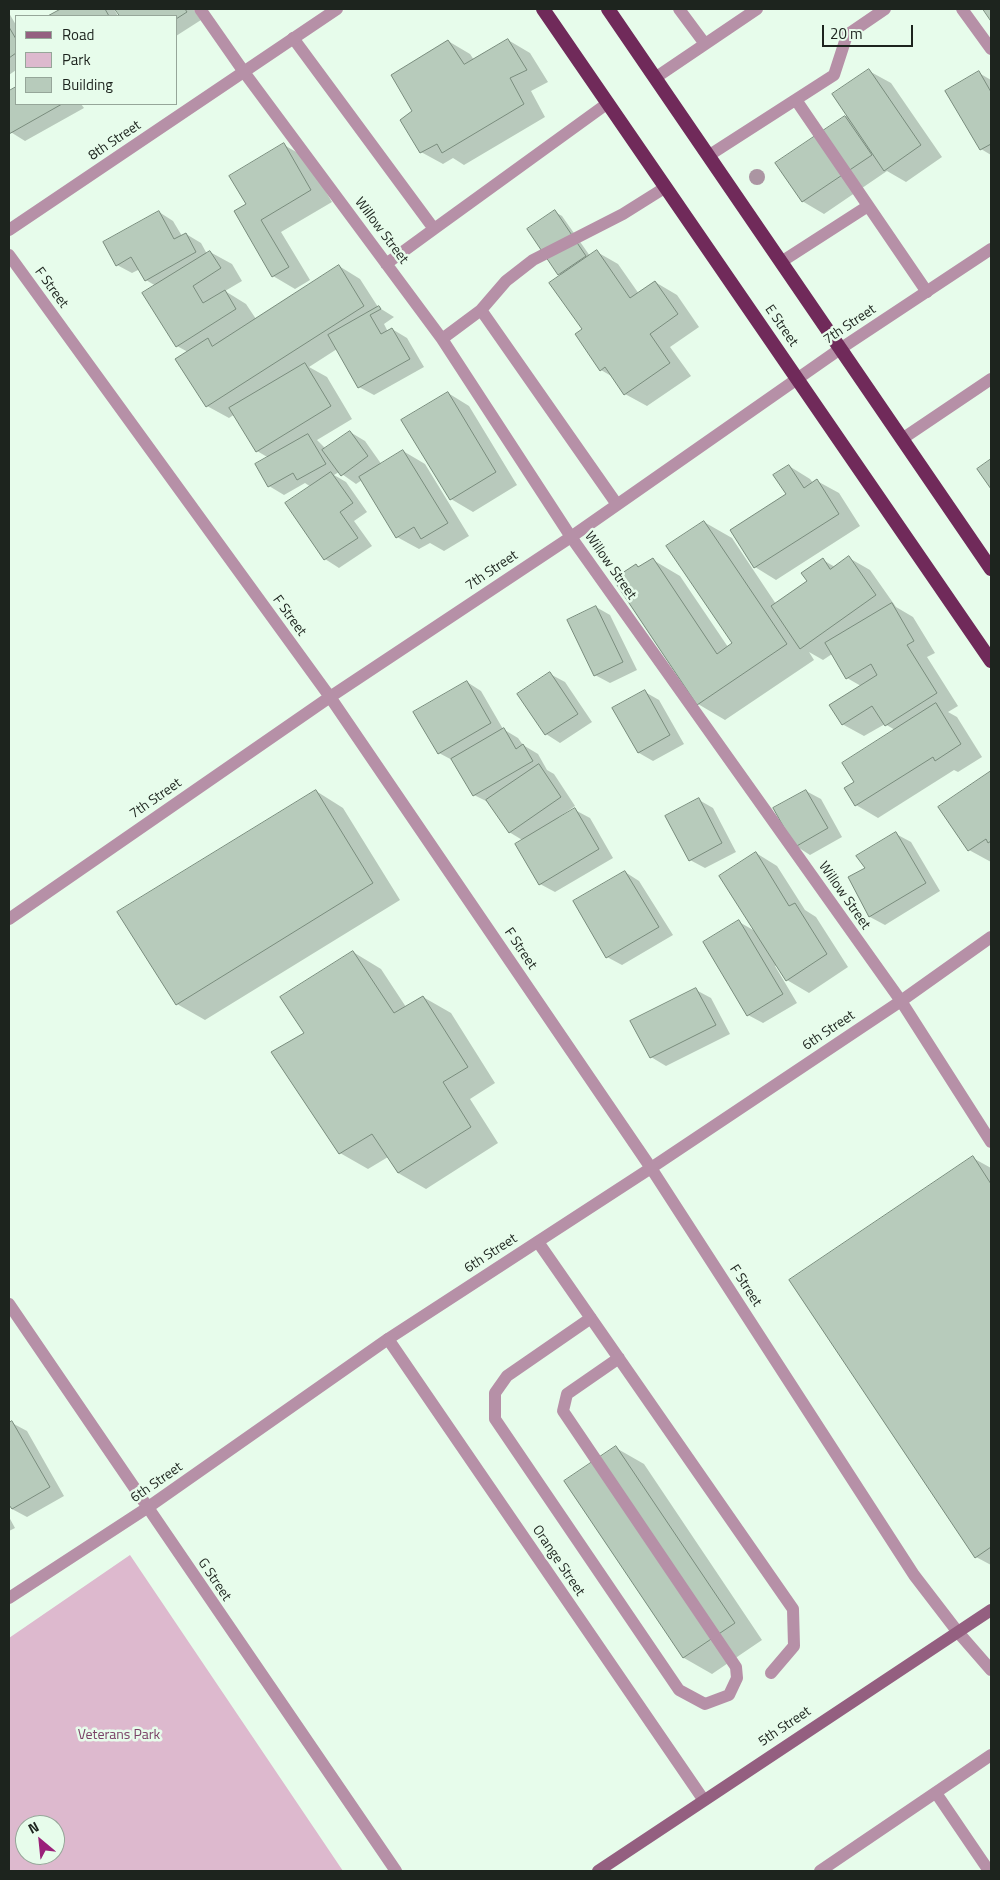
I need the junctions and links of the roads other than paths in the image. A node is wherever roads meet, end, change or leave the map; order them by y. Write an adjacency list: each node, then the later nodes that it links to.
1 (200, 9): 12 (street, Willow Street)
2 (337, 9): 9 (street, 8th Street)
3 (543, 9): 15 (highway, E Street)
4 (608, 9): 13 (highway)
5 (679, 9): 10 (street)
6 (757, 9): 10 (street)
7 (885, 9): 14 (street)
8 (962, 9): 11 (street)
9 (294, 38): 12 (street, 8th Street); 19 (street)
10 (705, 44): 13 (street)
11 (991, 49)
12 (244, 72): 20 (street, 8th Street); 24 (street, Willow Street)
13 (655, 78): 16 (highway)
14 (796, 100): 16 (street); 18 (street)
15 (608, 103): 17 (highway, E Street); 19 (street)
16 (708, 156): 23 (highway)
17 (666, 187): 26 (street); 29 (highway, E Street)
18 (868, 206): 23 (street); 25 (street)
19 (434, 229): 24 (street)
20 (9, 230)
21 (991, 250): 25 (street, 7th Street)
22 (9, 256): 36 (street, F Street)
23 (781, 262): 28 (highway)
24 (386, 264): 27 (street, Willow Street)
25 (927, 292): 28 (street, 7th Street)
26 (481, 310): 27 (street); 32 (street)
27 (442, 339): 33 (street, Willow Street)
28 (840, 349): 29 (street, 7th Street); 31 (highway)
29 (798, 379): 32 (street, 7th Street); 35 (highway, E Street)
30 (991, 379): 31 (street)
31 (902, 439): 34 (highway)
32 (616, 503): 33 (street, 7th Street)
33 (571, 537): 36 (street, 7th Street); 39 (street, Willow Street)
34 (991, 569)
35 (991, 661)
36 (330, 697): 37 (street, 7th Street); 41 (street, F Street)
37 (9, 919)
38 (991, 937): 39 (street, 6th Street)
39 (901, 1001): 40 (street, Willow Street); 41 (street, 6th Street)
40 (991, 1142)
41 (651, 1168): 42 (street, 6th Street); 50 (street, F Street)
42 (538, 1242): 44 (street); 45 (street, 6th Street)
43 (9, 1304): 47 (street, G Street)
44 (591, 1318): 46 (street); 46 (street)
45 (388, 1339): 47 (street, 6th Street); 55 (street, Orange Street)
46 (618, 1358): 52 (street)
47 (148, 1508): 48 (street, 6th Street); 56 (street, G Street)
48 (9, 1598)
49 (991, 1610): 50 (main road, 5th Street)
50 (957, 1632): 51 (street, F Street); 55 (main road, 5th Street)
51 (991, 1670)
52 (771, 1673)
53 (991, 1755): 54 (street)
54 (936, 1793): 58 (street); 59 (street)
55 (703, 1799): 57 (main road, 5th Street)
56 (396, 1871)
57 (598, 1871)
58 (820, 1871)
59 (989, 1871)

